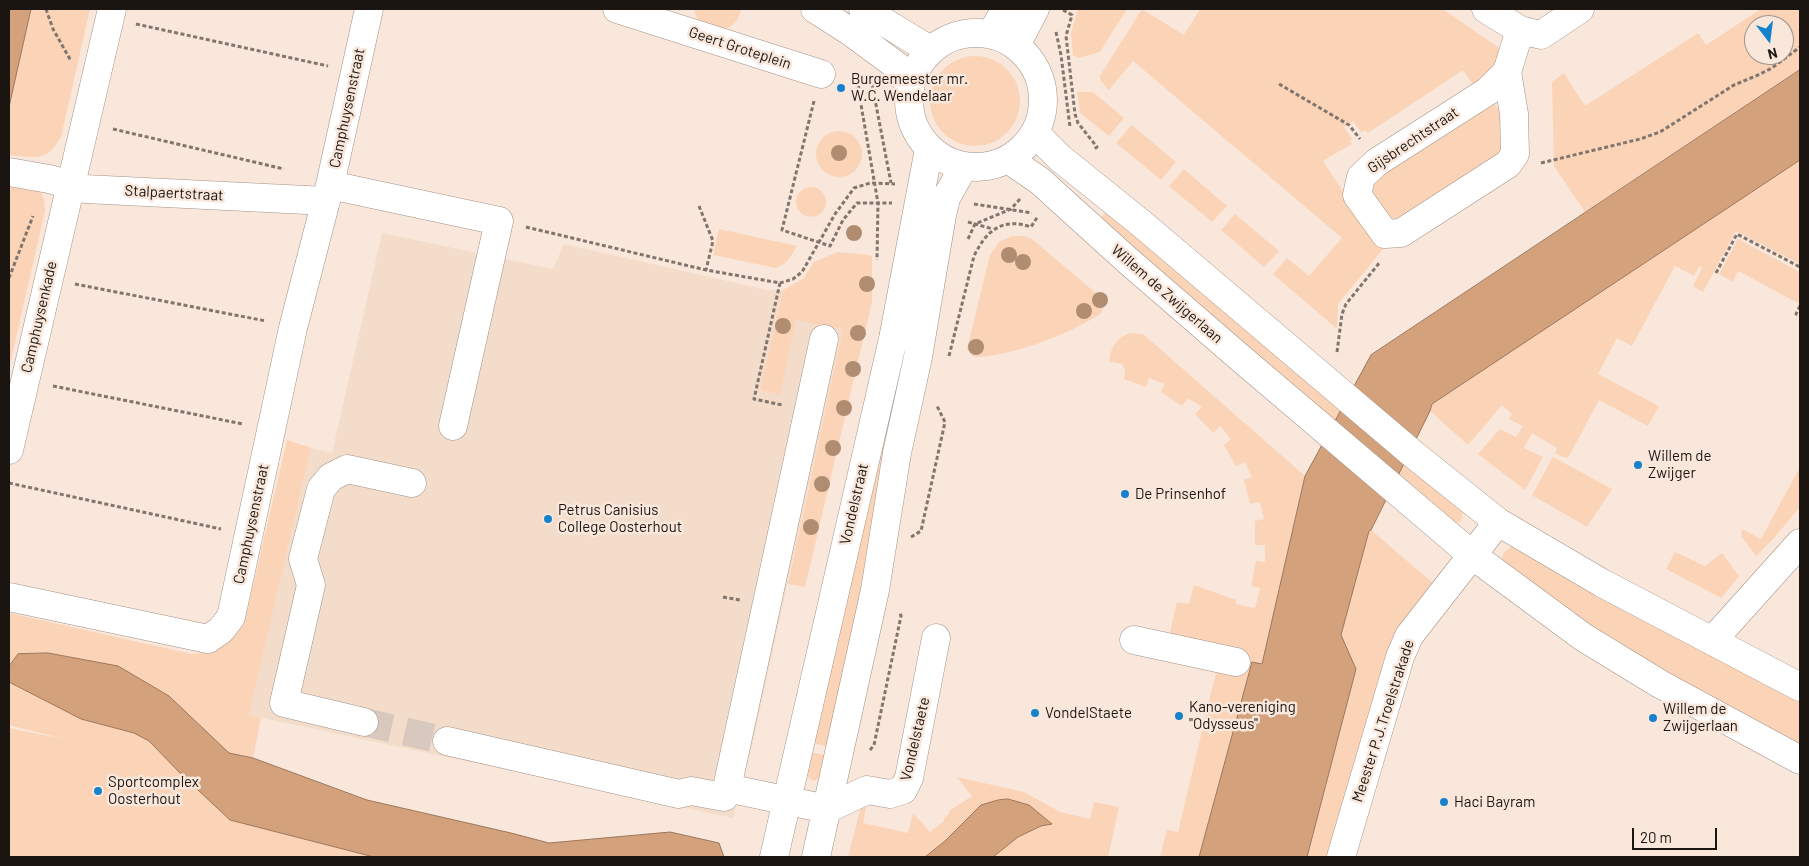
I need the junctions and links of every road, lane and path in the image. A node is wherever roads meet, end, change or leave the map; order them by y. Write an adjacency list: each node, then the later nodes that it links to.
1 (46, 9): 10 (path)
2 (369, 9): 20 (street, Camphuysenstraat)
3 (617, 9): 11 (street, Geert Groteplein)
4 (815, 9): 15 (street)
5 (864, 9): 18 (street)
6 (1006, 9): 14 (street)
7 (1486, 9): 13 (street)
8 (1580, 9): 13 (street)
9 (110, 13): 20 (path); 24 (street)
10 (48, 15)
11 (661, 15): 21 (street, Geert Groteplein)
12 (1043, 18): 16 (street); 25 (path)
13 (1520, 30): 19 (street, Gijsbrechtstraat)
14 (990, 34): 16 (street); 18 (street)
15 (868, 45): 23 (street); 34 (path)
16 (1016, 45): 26 (street)
17 (1800, 47): 29 (path)
18 (930, 50): 23 (street)
19 (1507, 72): 29 (street, Gijsbrechtstraat); 30 (street, Gijsbrechtstraat)
20 (355, 73): 37 (street, Camphuysenstraat)
21 (821, 74): 44 (path)
22 (1279, 84): 30 (path)
23 (910, 86): 27 (street)
24 (85, 122): 32 (path); 36 (street)
25 (1070, 131)
26 (1035, 133): 28 (street); 55 (street)
27 (929, 149): 31 (street); 76 (street, Vondelstraat)
28 (1008, 159): 31 (street); 65 (street, Willem de Zwijgerlaan)
29 (1511, 159): 43 (street)
30 (1376, 162): 43 (street, Gijsbrechtstraat)
31 (964, 166): 77 (street)
32 (288, 170)
33 (9, 172): 36 (street, Stalpaertstraat)
34 (876, 183): 35 (path); 38 (path); 44 (path)
35 (891, 183)
36 (71, 185): 37 (street, Stalpaertstraat); 48 (street, Camphuysenkade)
37 (328, 193): 42 (street, Camphuysenstraat); 52 (street, Camphuysenstraat)
38 (878, 203)
39 (970, 203): 41 (path)
40 (699, 206): 46 (path)
41 (1011, 209)
42 (500, 221): 46 (path); 57 (street)
43 (1401, 233): 55 (path)
44 (818, 242): 49 (path)
45 (1800, 266): 47 (path)
46 (706, 270): 49 (path)
47 (1716, 273)
48 (48, 279): 52 (path); 54 (street, Camphuysenkade)
49 (780, 283): 56 (path)
50 (1800, 306): 51 (path)
51 (1800, 316)
52 (293, 328): 58 (street, Camphuysenstraat)
53 (824, 339): 56 (street)
54 (24, 381): 58 (path); 59 (street, Camphuysenkade)
55 (1338, 389): 62 (street)
56 (809, 410): 75 (street)
57 (453, 426)
58 (271, 430): 63 (street, Camphuysenstraat)
59 (9, 450)
60 (412, 482): 72 (street)
61 (9, 483): 63 (path)
62 (1498, 522): 65 (street, Meester P.J.Troelstrakade); 69 (street)
63 (248, 535): 66 (street, Camphuysenstraat)
64 (1800, 543): 69 (street)
65 (1472, 556): 74 (street); 80 (street, Meester P.J.Troelstrakade)
66 (9, 597)
67 (936, 638): 77 (street, Vondelstaete)
68 (1134, 640): 70 (street)
69 (1712, 641): 71 (street)
70 (1236, 662)
71 (1800, 687)
72 (364, 722)
73 (447, 741): 75 (street)
74 (1800, 760)
75 (727, 788): 76 (street)
76 (786, 800): 77 (street); 78 (street, Vondelstraat)
77 (827, 809): 79 (street)
78 (774, 857)
79 (816, 857)
80 (1342, 857)

